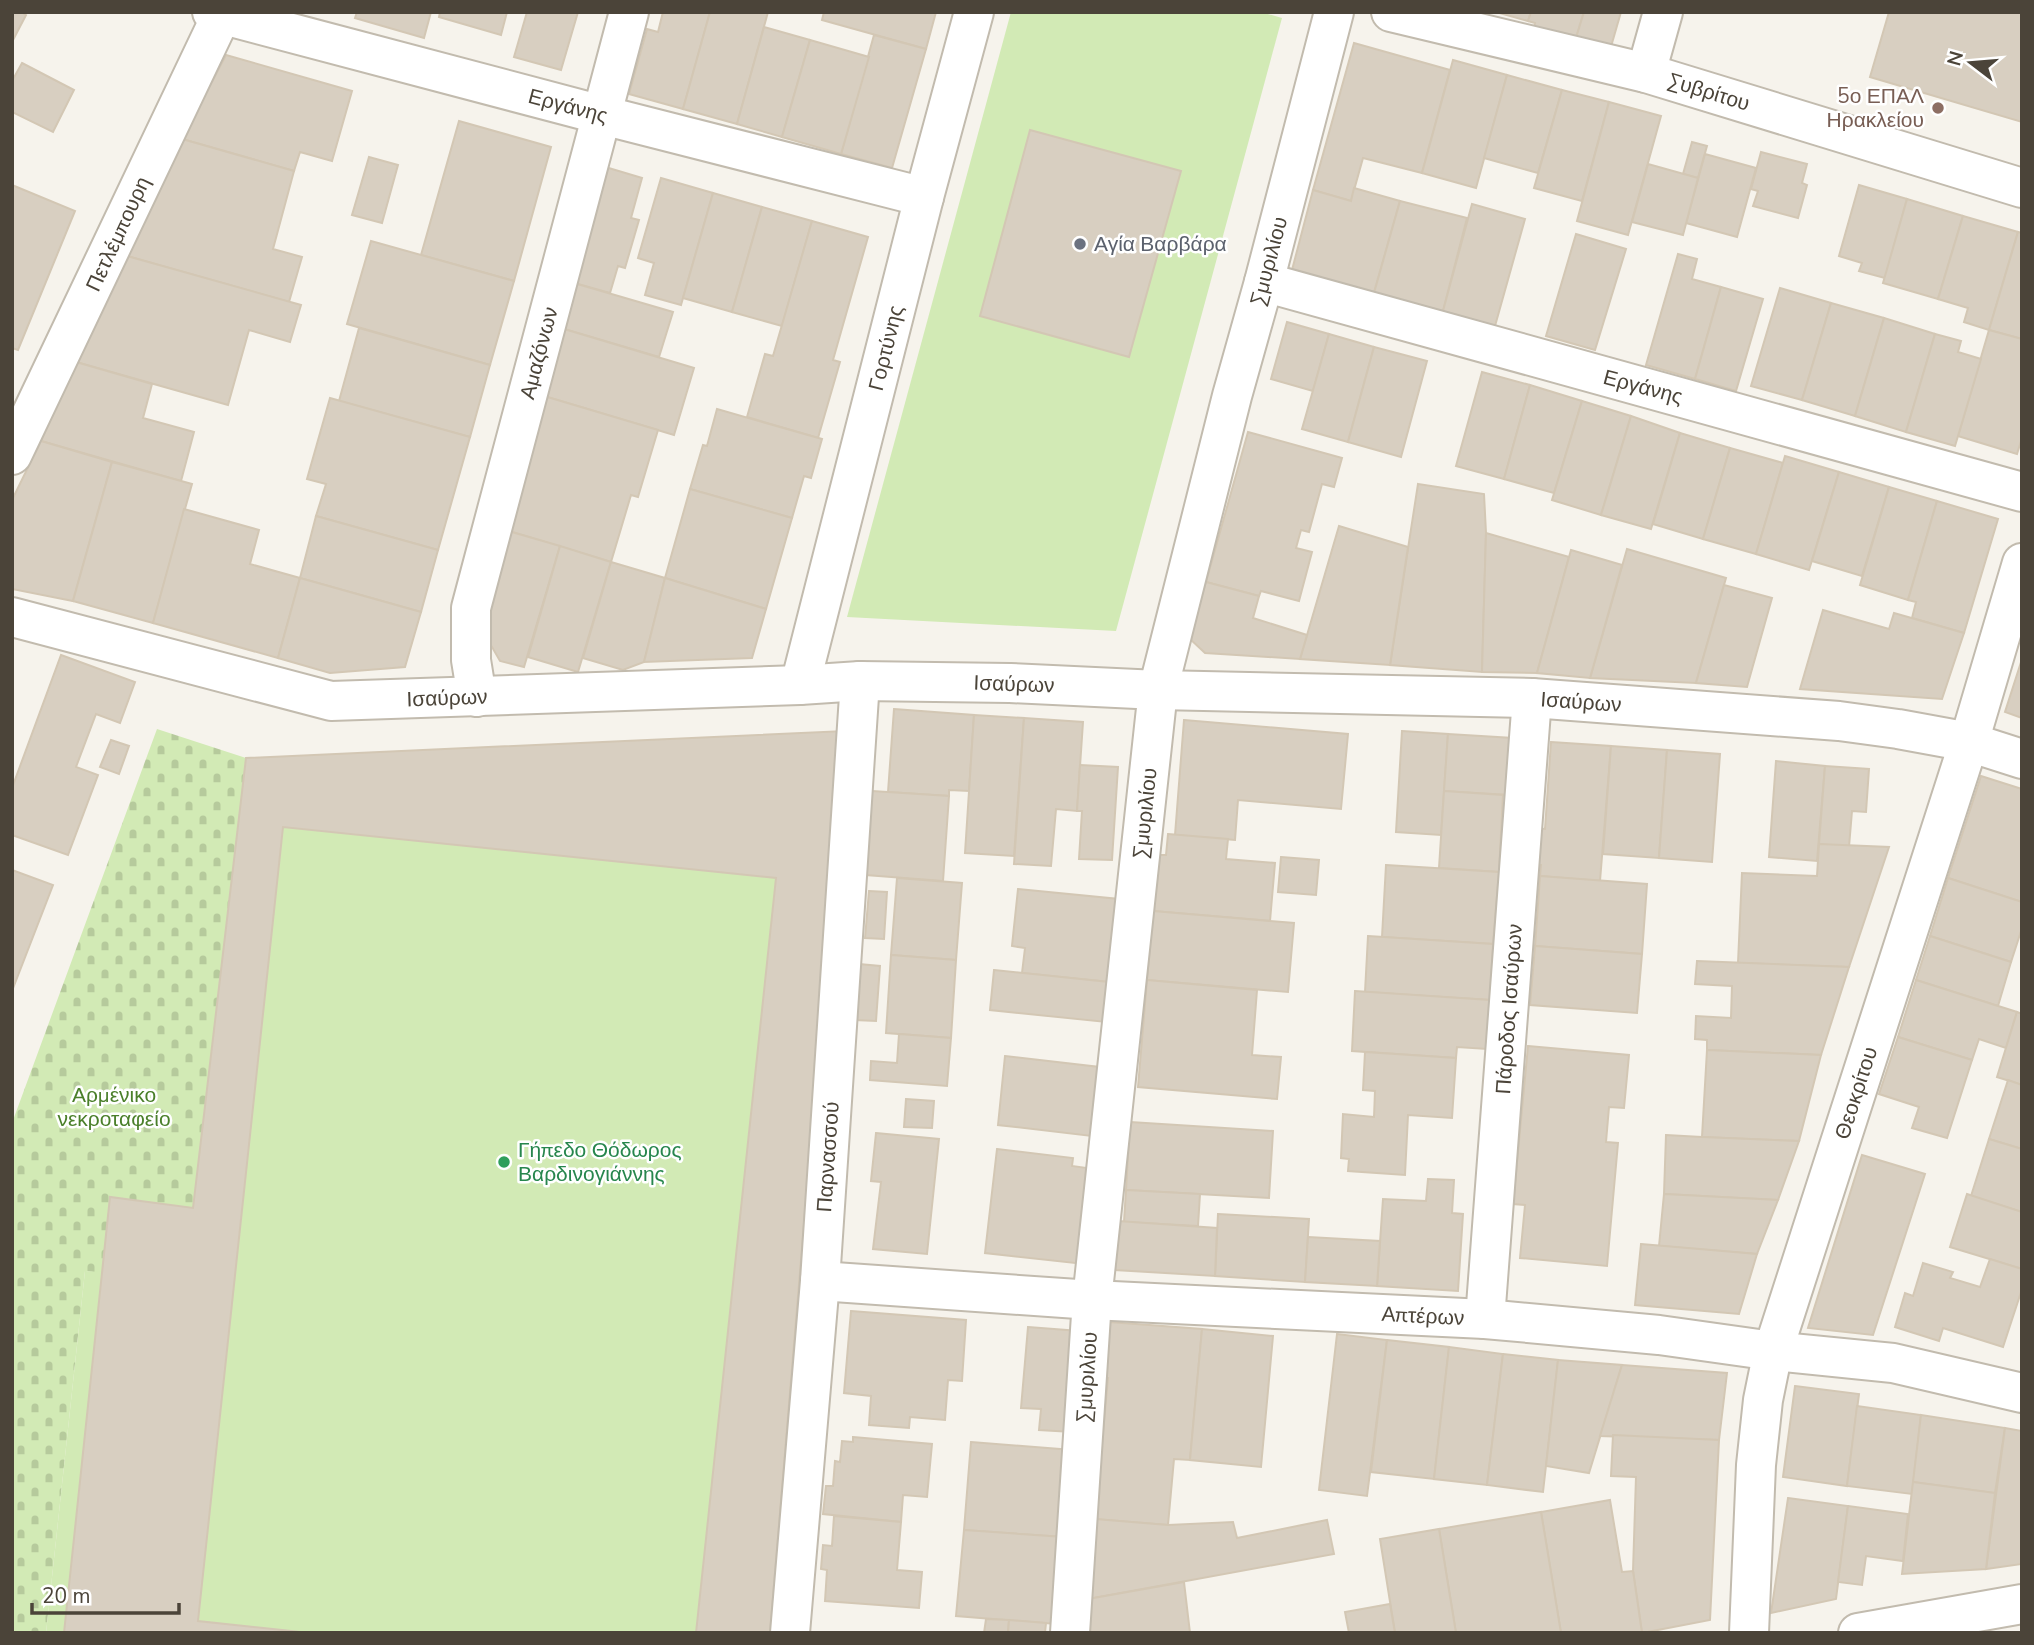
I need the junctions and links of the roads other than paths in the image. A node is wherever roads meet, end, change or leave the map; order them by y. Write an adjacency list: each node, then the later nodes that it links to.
1 (629, 12): 8 (street, Αμαζόνων)
2 (974, 12): 10 (street, Γορτύνης)
3 (1334, 12): 11 (street, Σμυριλίου)
4 (1391, 12): 7 (street, Συβρίτου)
5 (1663, 12): 7 (street)
6 (219, 13): 8 (street, Εργάνης); 12 (street, Πετλέμπουρη)
7 (1646, 73): 9 (street, Συβρίτου)
8 (602, 115): 10 (street, Εργάνης); 19 (street, Αμαζόνων)
9 (2022, 188)
10 (924, 197): 17 (street, Γορτύνης)
11 (1264, 282): 13 (street, Εργάνης); 18 (street, Σμυριλίου)
12 (12, 455)
13 (2022, 492)
14 (2022, 563): 21 (street, Θεοκρίτου)
15 (12, 617): 19 (street, Ισαύρων)
16 (860, 681): 17 (street, Ισαύρων); 18 (street, Ισαύρων); 23 (street, Παρνασσού)
17 (800, 685): 19 (street, Ισαύρων)
18 (1158, 691): 20 (street, Ισαύρων); 24 (street, Σμυριλίου)
19 (477, 697)
20 (1532, 698): 21 (street, Ισαύρων); 25 (street, Πάροδος Ισαύρων)
21 (1969, 742): 22 (street, Ισαύρων); 26 (street, Θεοκρίτου)
22 (2022, 759)
23 (820, 1282): 24 (street, Απτέρων); 29 (street, Παρνασσού)
24 (1092, 1300): 25 (street, Απτέρων); 30 (street, Σμυριλίου)
25 (1485, 1319): 26 (street, Απτέρων)
26 (1773, 1350): 27 (street, Απτέρων); 31 (street, Θεοκρίτου)
27 (2022, 1393)
28 (2022, 1604): 32 (street)
29 (790, 1633)
30 (1070, 1633)
31 (1749, 1633)
32 (1858, 1633)

